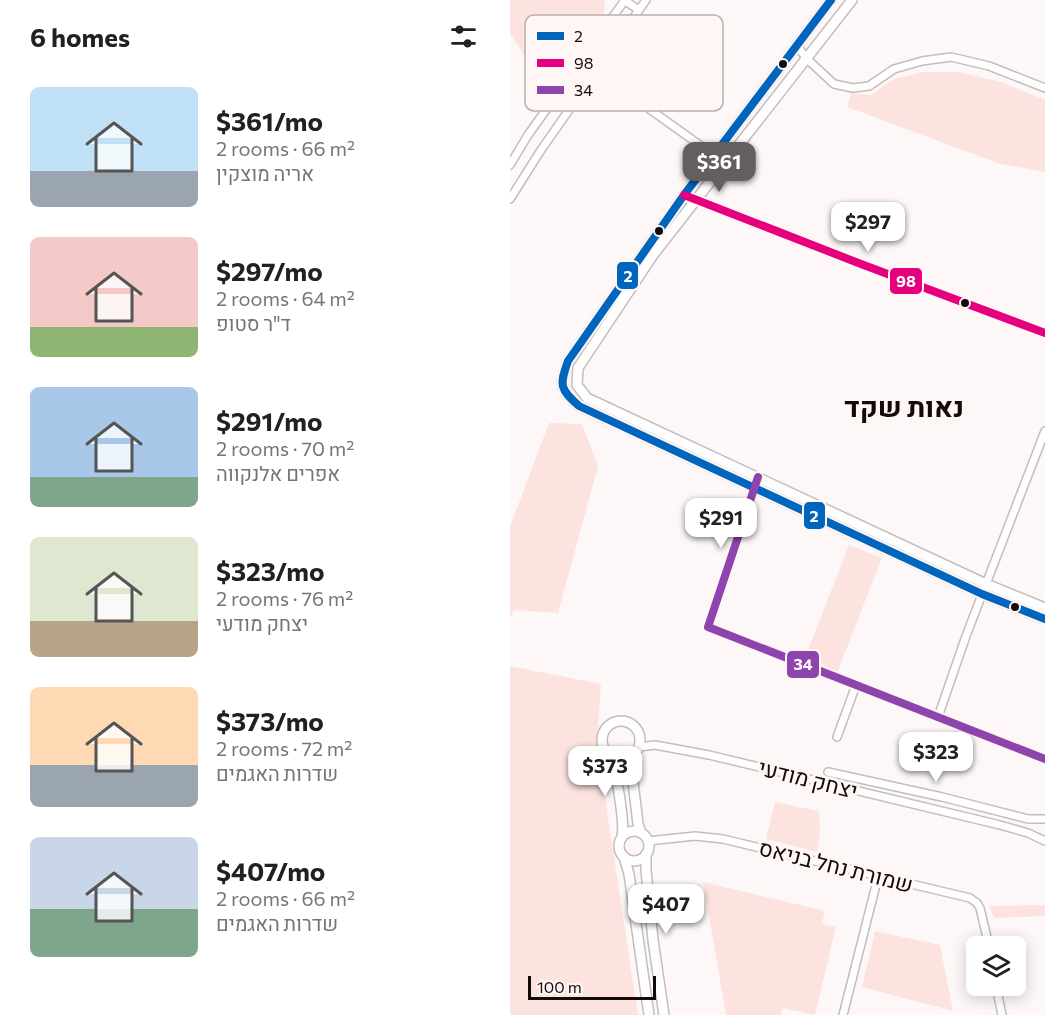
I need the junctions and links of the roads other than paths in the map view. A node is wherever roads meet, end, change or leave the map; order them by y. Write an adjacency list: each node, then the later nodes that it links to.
1 (624, 0): 5 (street); 6 (street)
2 (646, 0): 5 (street)
3 (852, 0): 9 (street)
4 (828, 1): 8 (street)
5 (639, 10): 7 (street)
6 (613, 15)
7 (635, 15)
8 (796, 44): 9 (street); 14 (street)
9 (807, 58): 10 (street); 15 (street)
10 (1045, 88)
11 (545, 111): 16 (street)
12 (568, 111): 18 (street)
13 (652, 111): 14 (street)
14 (714, 155): 15 (street); 17 (street)
15 (725, 163): 19 (street)
16 (510, 165)
17 (684, 195): 19 (street); 22 (street)
18 (510, 199)
19 (697, 200): 20 (street); 22 (street)
20 (1045, 333)
21 (1045, 431): 23 (street)
22 (756, 482): 23 (street); 26 (street)
23 (984, 589): 24 (street); 25 (street); 27 (street)
24 (1045, 608)
25 (1045, 619)
26 (856, 685): 27 (street); 28 (street)
27 (938, 717): 31 (street)
28 (837, 737)
29 (635, 751): 30 (street); 30 (street); 34 (street, יצחק מודעי); 37 (street)
30 (610, 755): 36 (street)
31 (1045, 759)
32 (828, 771): 33 (street, יצחק מודעי)
33 (939, 796): 34 (street); 35 (street, יצחק מודעי)
34 (924, 807): 38 (street, יצחק מודעי)
35 (1045, 819)
36 (622, 837): 37 (street); 40 (street)
37 (645, 837): 39 (street); 41 (street, שמורת נחל בניאס)
38 (1045, 842)
39 (646, 854): 40 (street); 45 (street)
40 (624, 857): 44 (street)
41 (878, 877): 42 (street, שמורת נחל בניאס); 46 (street)
42 (987, 936)
43 (998, 996): 47 (street)
44 (649, 1015)
45 (664, 1015)
46 (843, 1015)
47 (1002, 1015)

